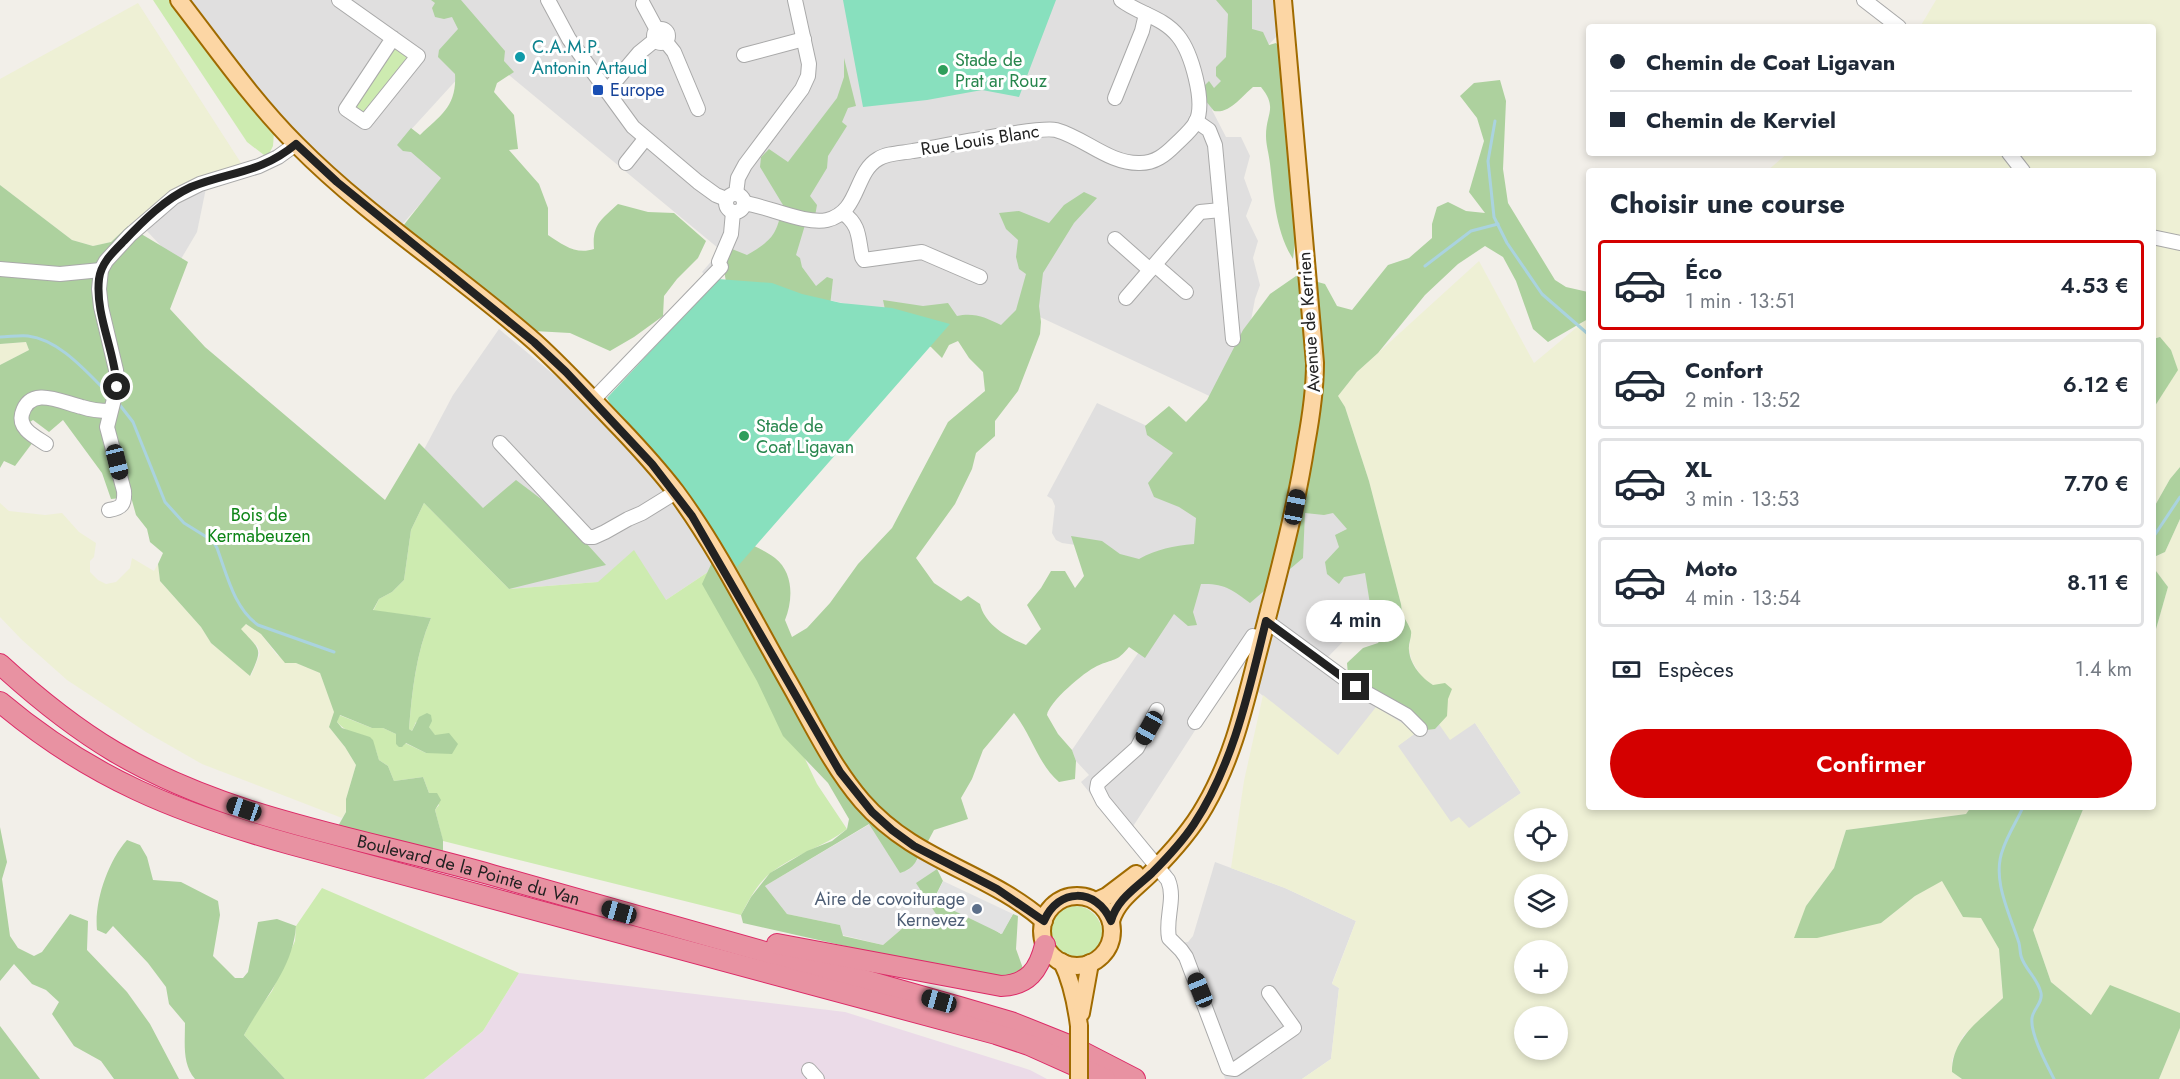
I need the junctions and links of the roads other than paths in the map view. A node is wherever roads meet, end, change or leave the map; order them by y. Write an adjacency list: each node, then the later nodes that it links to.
1 (179, 0): 20 (main road)
2 (339, 0): 11 (street)
3 (795, 0): 13 (street)
4 (1121, 0): 9 (street)
5 (1283, 0): 43 (main road, Avenue de Kerrien)
6 (1864, 0): 10 (street)
7 (643, 4): 12 (street)
8 (550, 5): 15 (street)
9 (1146, 14): 16 (street); 18 (street)
10 (1895, 24)
11 (393, 38): 11 (street)
12 (659, 38): 15 (street); 17 (street)
13 (804, 39): 14 (street); 24 (street)
14 (744, 55)
15 (607, 91): 19 (street)
16 (1115, 98)
17 (698, 109)
18 (1196, 122): 25 (street); 26 (street, Rue Louis Blanc)
19 (645, 139): 22 (street); 24 (street)
20 (296, 144): 32 (street); 37 (main road)
21 (2011, 156): 23 (street)
22 (626, 163)
23 (2021, 168)
24 (735, 202): 26 (street); 37 (street)
25 (1221, 210): 30 (street); 36 (street)
26 (843, 213): 33 (street)
27 (1115, 239): 30 (street)
28 (2156, 239): 29 (street)
29 (2180, 243)
30 (1153, 268): 34 (street); 35 (street)
31 (0, 269): 32 (street)
32 (101, 270): 38 (street)
33 (980, 277)
34 (1186, 292)
35 (1126, 298)
36 (1233, 339)
37 (593, 400): 41 (main road)
38 (113, 403): 40 (street); 42 (street)
39 (500, 443): 41 (street)
40 (46, 444)
41 (676, 492): 51 (main road)
42 (109, 510)
43 (1266, 621): 44 (main road, Avenue de Kerrien); 49 (street)
44 (1262, 638): 48 (street); 50 (main road, Avenue de Kerrien)
45 (0, 664): 56 (highway, Boulevard de la Pointe du Van)
46 (0, 702): 62 (highway, Boulevard de la Pointe du Van)
47 (1157, 710): 50 (street)
48 (1196, 722)
49 (1420, 729)
50 (1156, 863): 52 (main road, Avenue de Kerrien); 55 (main road, Avenue de Kerrien); 60 (street)
51 (997, 889): 53 (main road); 54 (main road)
52 (1096, 901): 53 (main road); 55 (main road)
53 (1055, 903): 54 (main road)
54 (1044, 921): 57 (main road)
55 (1111, 921): 59 (main road)
56 (683, 930): 57 (highway); 66 (highway, Boulevard de la Pointe du Van)
57 (1046, 945): 58 (main road)
58 (1062, 962): 59 (main road); 61 (main road)
59 (1090, 963): 61 (main road)
60 (1269, 993)
61 (1079, 1026): 63 (main road, bridge)
62 (1029, 1045): 64 (highway); 65 (highway, Boulevard de la Pointe du Van)
63 (1079, 1079)
64 (1089, 1079)
65 (1105, 1079)
66 (1135, 1079)

